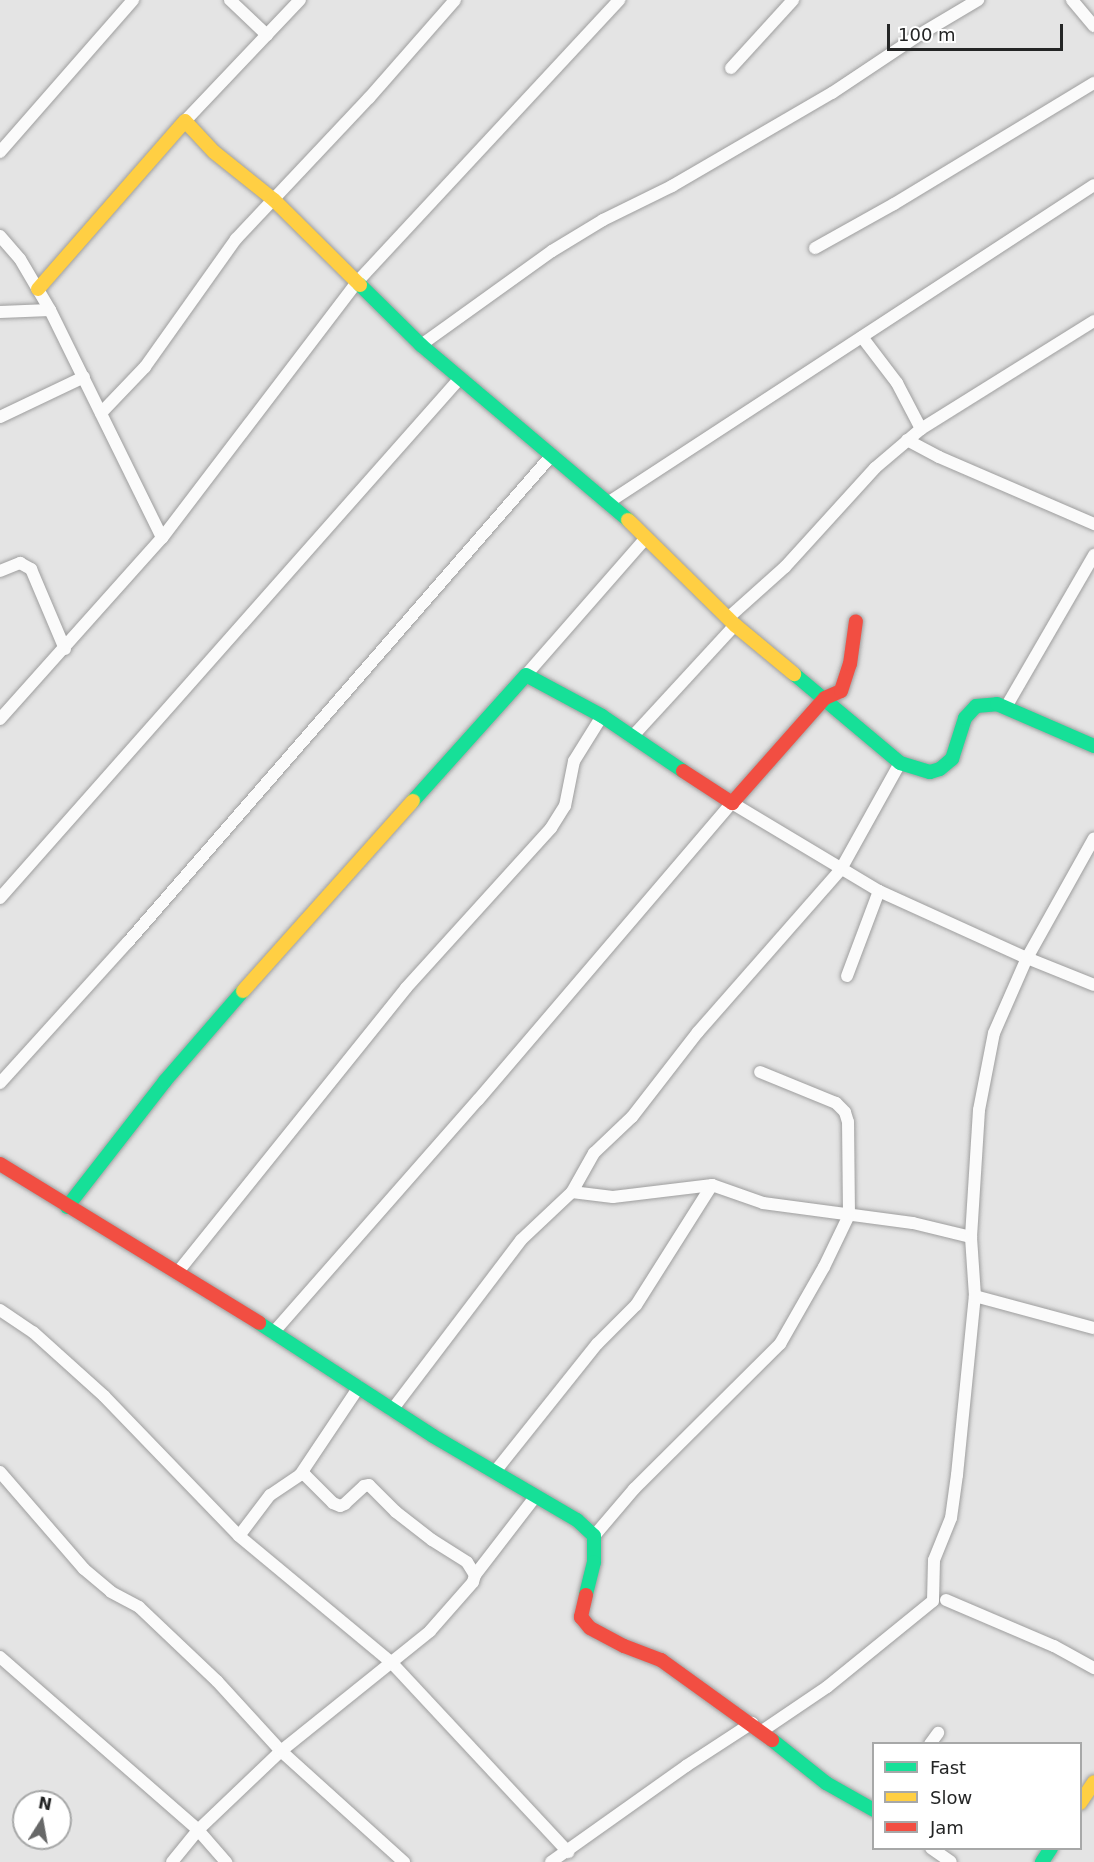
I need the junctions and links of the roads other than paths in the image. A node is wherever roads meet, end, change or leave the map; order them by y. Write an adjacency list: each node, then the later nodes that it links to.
1 (133, 0): 14 (street)
2 (230, 0): 10 (street)
3 (300, 0): 10 (street)
4 (455, 0): 16 (street)
5 (619, 0): 19 (street)
6 (793, 0): 11 (street)
7 (978, 0): 25 (street)
8 (1072, 0): 9 (street)
9 (1094, 26)
10 (267, 36): 13 (street)
11 (731, 68)
12 (1094, 83): 18 (street)
13 (185, 121): 16 (main road); 20 (main road)
14 (0, 152)
15 (1094, 185): 24 (street)
16 (274, 200): 19 (main road); 28 (street)
17 (0, 236): 20 (street)
18 (815, 248)
19 (358, 281): 25 (main road); 35 (street)
20 (38, 290): 21 (street)
21 (50, 310): 22 (street); 26 (street)
22 (0, 312)
23 (1094, 321): 30 (street)
24 (862, 337): 30 (street); 33 (street)
25 (421, 345): 27 (main road)
26 (84, 377): 28 (street); 29 (street)
27 (460, 378): 32 (main road); 54 (street)
28 (101, 413): 35 (street)
29 (0, 417)
30 (921, 429): 31 (street)
31 (907, 440): 34 (street); 40 (street)
32 (551, 456): 33 (main road); 59 (street)
33 (609, 502): 36 (main road)
34 (1094, 524)
35 (162, 538): 41 (street)
36 (646, 538): 40 (main road); 42 (street)
37 (1094, 555): 44 (street)
38 (0, 571): 41 (street)
39 (856, 621): 43 (main road)
40 (731, 622): 43 (main road); 47 (street)
41 (65, 649): 46 (street)
42 (526, 675): 45 (main road); 63 (main road)
43 (825, 698): 49 (main road); 50 (main road)
44 (1006, 707): 48 (main road); 49 (main road)
45 (602, 716): 47 (main road); 66 (street)
46 (0, 719)
47 (632, 736): 50 (main road)
48 (1094, 746)
49 (900, 763): 52 (street)
50 (732, 803): 52 (street); 70 (street)
51 (1094, 838): 55 (street)
52 (841, 869): 53 (street); 62 (street)
53 (879, 891): 55 (street); 56 (street)
54 (0, 898)
55 (1027, 958): 57 (street); 65 (street)
56 (847, 976)
57 (1094, 985)
58 (760, 1072): 64 (street)
59 (0, 1083)
60 (0, 1164): 63 (main road)
61 (712, 1185): 62 (street); 64 (street); 74 (street)
62 (572, 1192): 72 (street)
63 (67, 1207): 66 (main road)
64 (849, 1215): 65 (street); 78 (street)
65 (971, 1237): 67 (street)
66 (177, 1273): 70 (main road)
67 (975, 1296): 69 (street); 84 (street)
68 (0, 1310): 77 (street)
69 (1094, 1328)
70 (273, 1333): 71 (main road)
71 (359, 1387): 72 (main road); 75 (street)
72 (392, 1410): 74 (main road)
73 (0, 1472): 85 (street)
74 (495, 1472): 76 (main road)
75 (300, 1475): 77 (street); 79 (street)
76 (535, 1497): 78 (main road); 79 (street)
77 (239, 1536): 82 (street)
78 (594, 1536): 84 (main road)
79 (475, 1575): 82 (street)
80 (946, 1600): 83 (street)
81 (0, 1657): 89 (street)
82 (391, 1662): 85 (street); 91 (street)
83 (1094, 1668)
84 (757, 1727): 88 (main road); 91 (street)
85 (281, 1750): 89 (street); 94 (street)
86 (1094, 1782): 87 (main road)
87 (1086, 1802)
88 (872, 1809)
89 (198, 1830): 92 (street); 93 (street)
90 (934, 1850): 96 (street)
91 (568, 1852): 95 (street)
92 (172, 1862)
93 (226, 1862)
94 (404, 1862)
95 (551, 1862)
96 (951, 1862)

